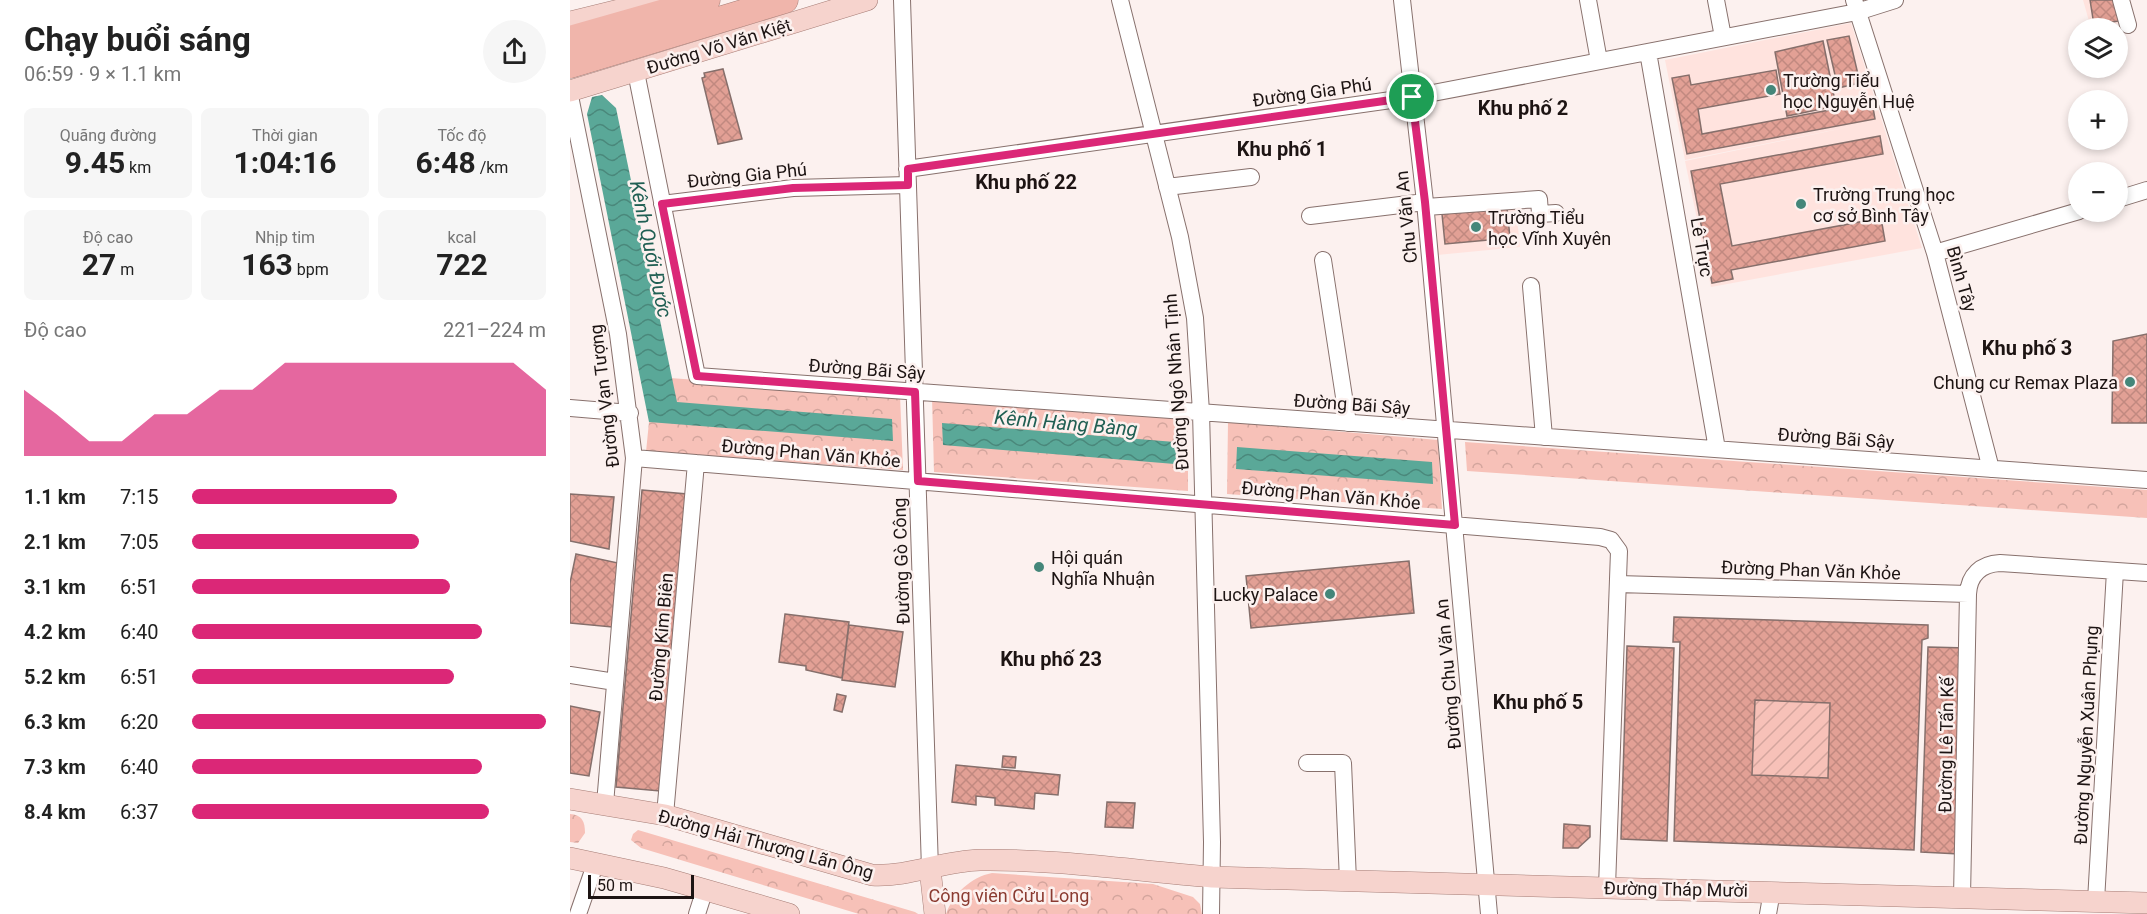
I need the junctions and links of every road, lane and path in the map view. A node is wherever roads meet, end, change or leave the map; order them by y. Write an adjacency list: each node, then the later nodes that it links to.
1 (660, 0): 14 (main road)
2 (707, 0): 16 (highway)
3 (785, 0): 19 (highway, Đường Võ Văn Kiệt)
4 (867, 0): 20 (main road, Đường Võ Văn Kiệt)
5 (902, 0): 25 (street, Đường Gò Công)
6 (1120, 0): 24 (street, Đường Ngô Nhân Tịnh)
7 (1402, 0): 23 (street, Chu Văn An)
8 (1588, 0): 18 (street)
9 (1716, 0): 15 (street)
10 (1895, 0): 12 (street, Đường Gia Phú)
11 (2121, 0): 13 (street)
12 (1856, 6): 15 (street, Đường Gia Phú); 35 (street, Bình Tây)
13 (2126, 18)
14 (570, 22)
15 (1722, 38): 17 (street, Đường Gia Phú)
16 (570, 39)
17 (1648, 52): 18 (street, Đường Gia Phú); 45 (street, Lê Trực)
18 (1599, 61): 23 (street, Đường Gia Phú)
19 (570, 65)
20 (636, 72): 21 (main road, Đường Võ Văn Kiệt); 30 (street)
21 (570, 91)
22 (570, 96): 41 (street, Đường Vạn Tượng)
23 (1412, 97): 24 (street, Đường Gia Phú); 31 (street, Chu Văn An)
24 (1154, 135): 25 (street, Đường Gia Phú); 27 (street, Đường Ngô Nhân Tịnh)
25 (908, 177): 30 (street, Đường Gia Phú); 38 (street, Đường Gò Công)
26 (1251, 177): 27 (street)
27 (1167, 187): 40 (street, Đường Ngô Nhân Tịnh)
28 (2147, 190): 29 (street)
29 (2128, 196)
30 (662, 204): 38 (street, Đường Bãi Sậy)
31 (1425, 204): 32 (street); 34 (street); 43 (street, Chu Văn An)
32 (1556, 213)
33 (2068, 214): 35 (street)
34 (1310, 216)
35 (1935, 253): 48 (street, Bình Tây)
36 (1323, 260): 42 (street)
37 (1531, 286): 44 (street)
38 (915, 392): 40 (street, Đường Bãi Sậy); 50 (street, Đường Gò Công)
39 (570, 408): 41 (street)
40 (1201, 412): 42 (street, Đường Bãi Sậy); 51 (street, Đường Ngô Nhân Tịnh)
41 (630, 413): 46 (street, Đường Vạn Tượng)
42 (1348, 423): 43 (street, Đường Bãi Sậy)
43 (1446, 430): 44 (street, Đường Bãi Sậy); 52 (street, Đường Chu Văn An)
44 (1544, 437): 45 (street, Đường Bãi Sậy)
45 (1718, 449): 48 (street, Đường Bãi Sậy)
46 (634, 458): 47 (street, Đường Phan Văn Khỏe); 58 (street, Đường Vạn Tượng)
47 (696, 463): 50 (street, Đường Phan Văn Khỏe); 62 (street, Đường Kim Biên)
48 (1991, 469): 49 (street, Đường Bãi Sậy)
49 (2147, 480)
50 (918, 481): 51 (street, Đường Phan Văn Khỏe); 65 (street, Đường Gò Công)
51 (1203, 504): 52 (street, Đường Phan Văn Khỏe); 66 (street, Đường Ngô Nhân Tịnh)
52 (1455, 525): 55 (street, Đường Phan Văn Khỏe); 68 (street, Đường Chu Văn An)
53 (2115, 571): 54 (street); 56 (street); 73 (street, Đường Nguyễn Xuân Phụng)
54 (2147, 573)
55 (1618, 584): 56 (street, Đường Phan Văn Khỏe); 69 (street)
56 (1968, 594): 72 (street, Đường Lê Tấn Kế)
57 (570, 675): 58 (street)
58 (615, 682): 61 (street, Đường Vạn Tượng)
59 (1307, 763): 67 (street)
60 (570, 799): 61 (main road, Đường Hải Thượng Lãn Ông)
61 (604, 804): 62 (main road, Đường Hải Thượng Lãn Ông)
62 (665, 815): 65 (main road, Đường Hải Thượng Lãn Ông)
63 (570, 858): 64 (main road)
64 (596, 862): 70 (main road); 75 (street)
65 (930, 869): 66 (main road, Đường Hải Thượng Lãn Ông); 78 (main road)
66 (1212, 877): 67 (main road, Đường Tháp Mười); 79 (street, Đường Ngô Nhân Tịnh)
67 (1348, 881): 68 (main road, Đường Tháp Mười)
68 (1486, 885): 69 (main road, Đường Tháp Mười); 80 (street, Đường Chu Văn An)
69 (1607, 887): 71 (main road, Đường Tháp Mười)
70 (705, 889): 76 (street); 77 (main road)
71 (1772, 891): 72 (main road, Đường Tháp Mười); 81 (street)
72 (1962, 897): 73 (main road, Đường Tháp Mười)
73 (2096, 901): 74 (main road, Đường Tháp Mười)
74 (2143, 901)
75 (578, 914)
76 (697, 914)
77 (789, 914)
78 (934, 914)
79 (1211, 914)
80 (1489, 914)
81 (1768, 914)

